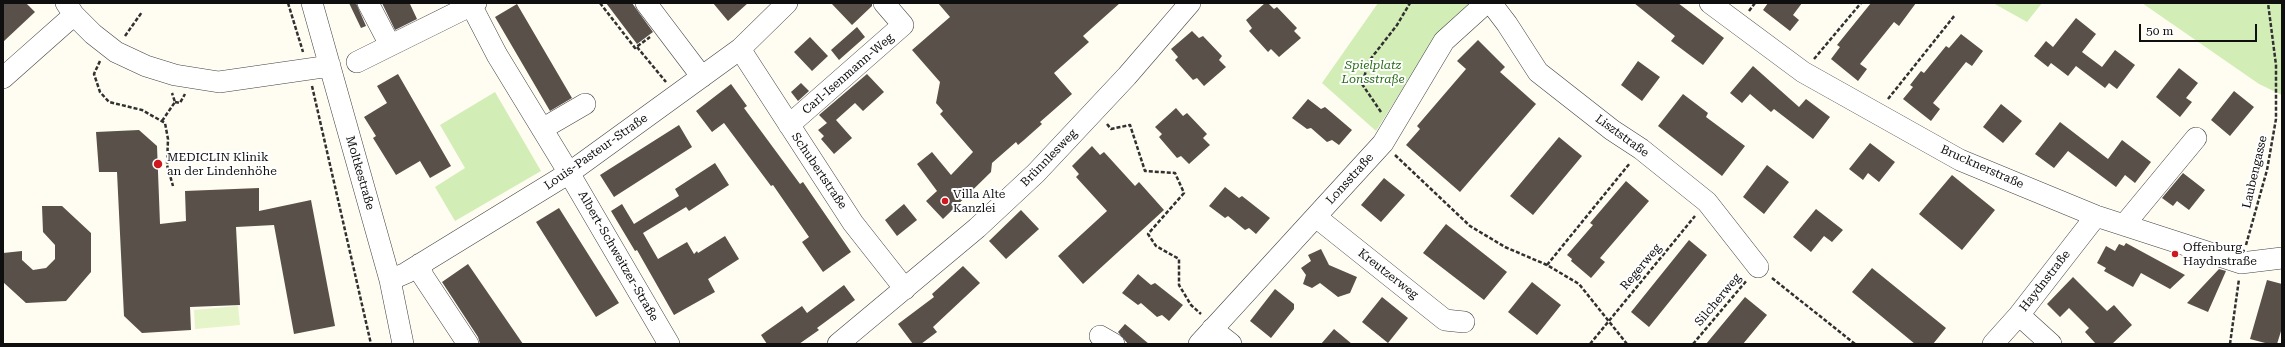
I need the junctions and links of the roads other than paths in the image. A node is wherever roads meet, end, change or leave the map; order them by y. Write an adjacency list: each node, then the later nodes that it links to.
1 (312, 3): 15 (street, Moltkestraße)
2 (368, 3): 12 (street)
3 (646, 3): 16 (street)
4 (787, 3): 13 (street, Louis-Pasteur-Straße)
5 (884, 3): 19 (street, Carl-Isenmann-Weg)
6 (1190, 3): 30 (street, Brünnlesweg)
7 (1486, 3): 24 (street, Lonsstraße)
8 (1491, 3): 28 (street, Lisztstraße)
9 (1710, 3): 23 (street, Brucknerstraße)
10 (473, 4): 12 (street); 20 (street, Albert-Schweitzer-Straße)
11 (70, 9): 15 (street); 17 (street)
12 (390, 45): 14 (street)
13 (740, 49): 16 (street, Louis-Pasteur-Straße); 19 (street, Schubertstraße)
14 (357, 62)
15 (330, 66): 29 (street, Moltkestraße)
16 (702, 77): 22 (street, Louis-Pasteur-Straße)
17 (3, 78)
18 (585, 104): 20 (street)
19 (789, 125): 30 (street, Schubertstraße)
20 (542, 130): 22 (street, Albert-Schweitzer-Straße)
21 (2196, 138): 25 (street)
22 (569, 173): 27 (street, Louis-Pasteur-Straße); 36 (street, Albert-Schweitzer-Straße)
23 (2096, 216): 25 (street, Brucknerstraße); 31 (street, Haydnstraße)
24 (1316, 217): 32 (street, Kreutzerweg); 33 (street, Lonsstraße)
25 (2124, 225): 26 (street, Brucknerstraße)
26 (2282, 258)
27 (420, 264): 29 (street, Louis-Pasteur-Straße); 35 (street)
28 (1758, 267)
29 (390, 280): 34 (street, Moltkestraße)
30 (905, 289): 37 (street, Brünnlesweg)
31 (2019, 314): 39 (street, Haydnstraße); 40 (street)
32 (1464, 322)
33 (1208, 333): 38 (street)
34 (403, 344)
35 (468, 344)
36 (668, 344)
37 (838, 344)
38 (1231, 344)
39 (1993, 344)
40 (2051, 344)

